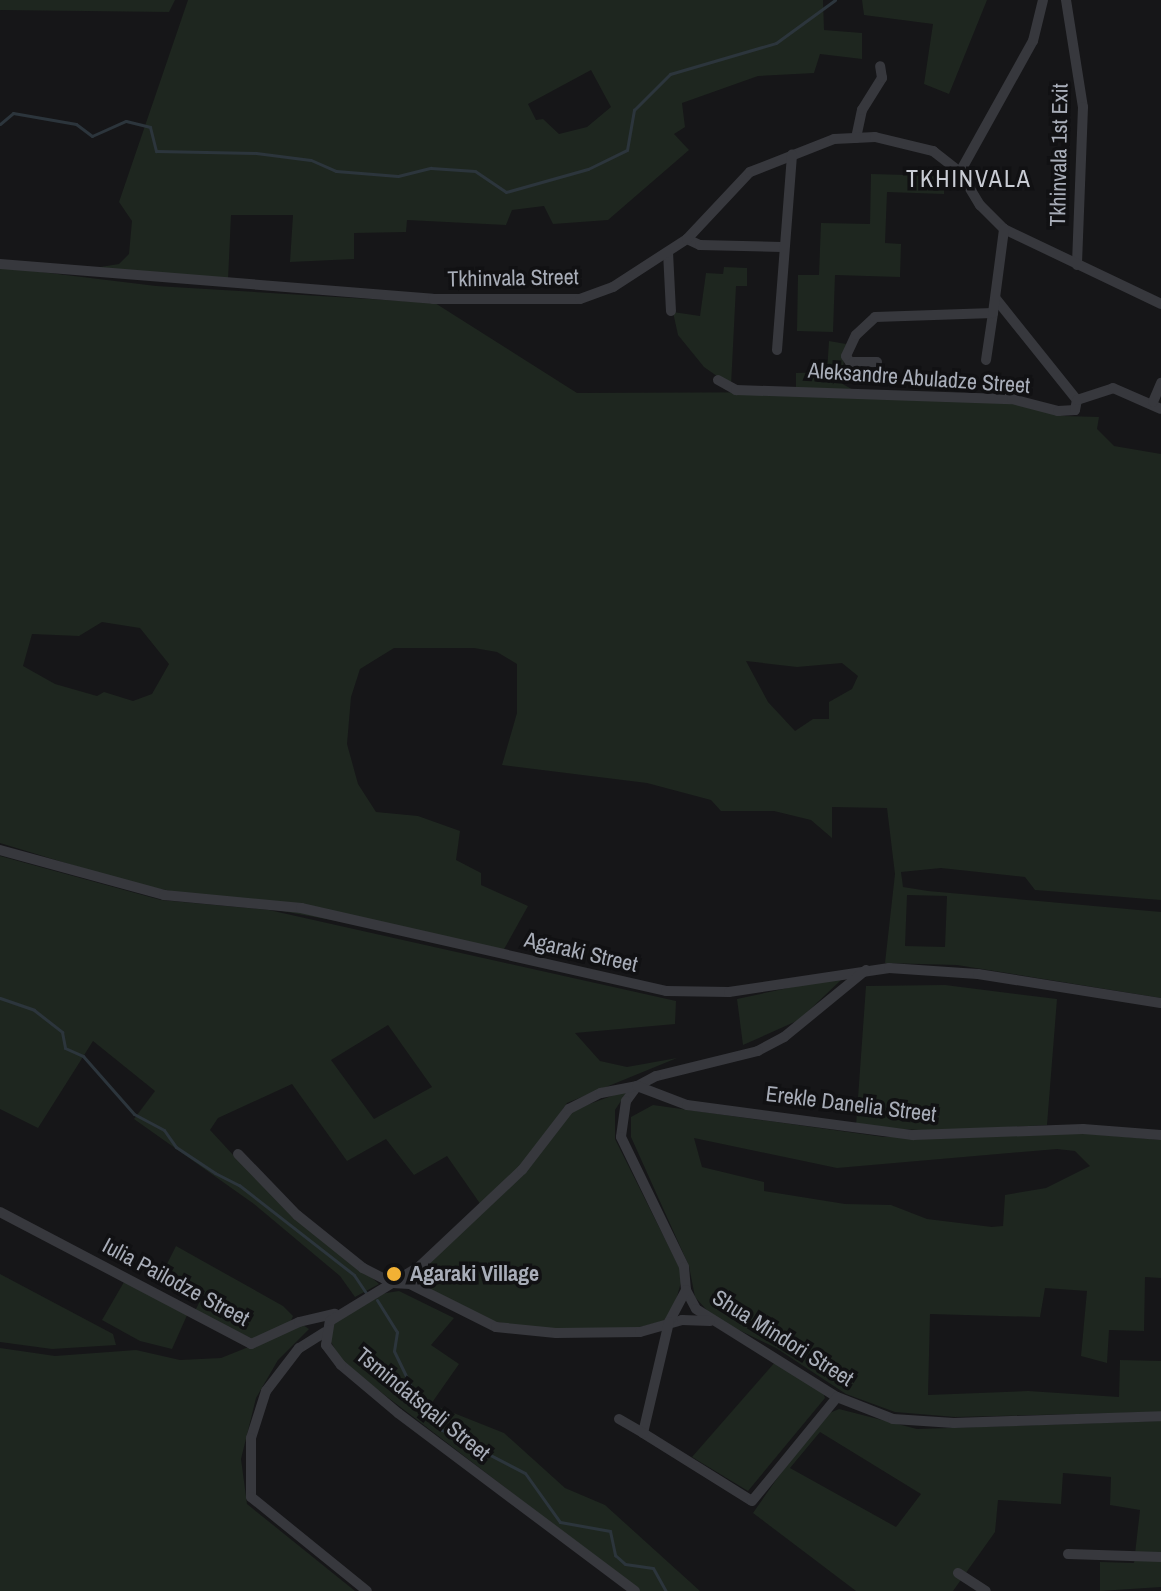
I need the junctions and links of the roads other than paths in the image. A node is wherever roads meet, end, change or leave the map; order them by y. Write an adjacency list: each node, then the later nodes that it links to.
1 (1043, 0): 6 (street)
2 (1066, 0): 12 (street, Tkhinvala 1st Exit)
3 (880, 66): 4 (street)
4 (856, 138): 5 (street, Tkhinvala Street); 6 (street, Tkhinvala Street)
5 (792, 155): 8 (street, Tkhinvala Street); 9 (street)
6 (960, 172): 7 (street, Tkhinvala Street)
7 (1004, 229): 12 (street, Tkhinvala Street); 13 (street)
8 (687, 239): 9 (street); 10 (street, Tkhinvala Street)
9 (782, 247): 17 (street)
10 (668, 252): 11 (street, Tkhinvala Street); 15 (street)
11 (0, 264)
12 (1077, 265): 14 (street, Tkhinvala Street)
13 (996, 299): 16 (street); 22 (street, Aleksandre Abuladze Street)
14 (1161, 304)
15 (671, 311)
16 (993, 313): 18 (street); 19 (street)
17 (777, 350)
18 (986, 360)
19 (877, 362)
20 (718, 380): 22 (street, Aleksandre Abuladze Street)
21 (1161, 383): 23 (street)
22 (1077, 400): 23 (street)
23 (1157, 406)
24 (0, 850): 25 (street, Agaraki Street)
25 (867, 969): 26 (street, Agaraki Street); 27 (street)
26 (1161, 1003)
27 (637, 1086): 28 (street, Erekle Danelia Street); 31 (street); 32 (street, Shua Mindori Street)
28 (1161, 1135)
29 (238, 1154): 31 (street)
30 (0, 1212): 33 (street, Iulia Pailodze Street)
31 (392, 1283): 33 (street); 35 (street)
32 (686, 1290): 34 (street, Shua Mindori Street); 35 (street)
33 (338, 1314): 36 (street)
34 (712, 1321): 35 (street); 37 (street, Shua Mindori Street)
35 (669, 1322): 40 (street)
36 (325, 1332): 44 (street); 45 (street, Tsmindatsqali Street)
37 (837, 1397): 38 (street, Shua Mindori Street); 40 (street)
38 (1161, 1416)
39 (619, 1419): 40 (street)
40 (643, 1433)
41 (1068, 1554): 42 (street)
42 (1161, 1557)
43 (958, 1573): 46 (street)
44 (367, 1591)
45 (635, 1591)
46 (986, 1591)

